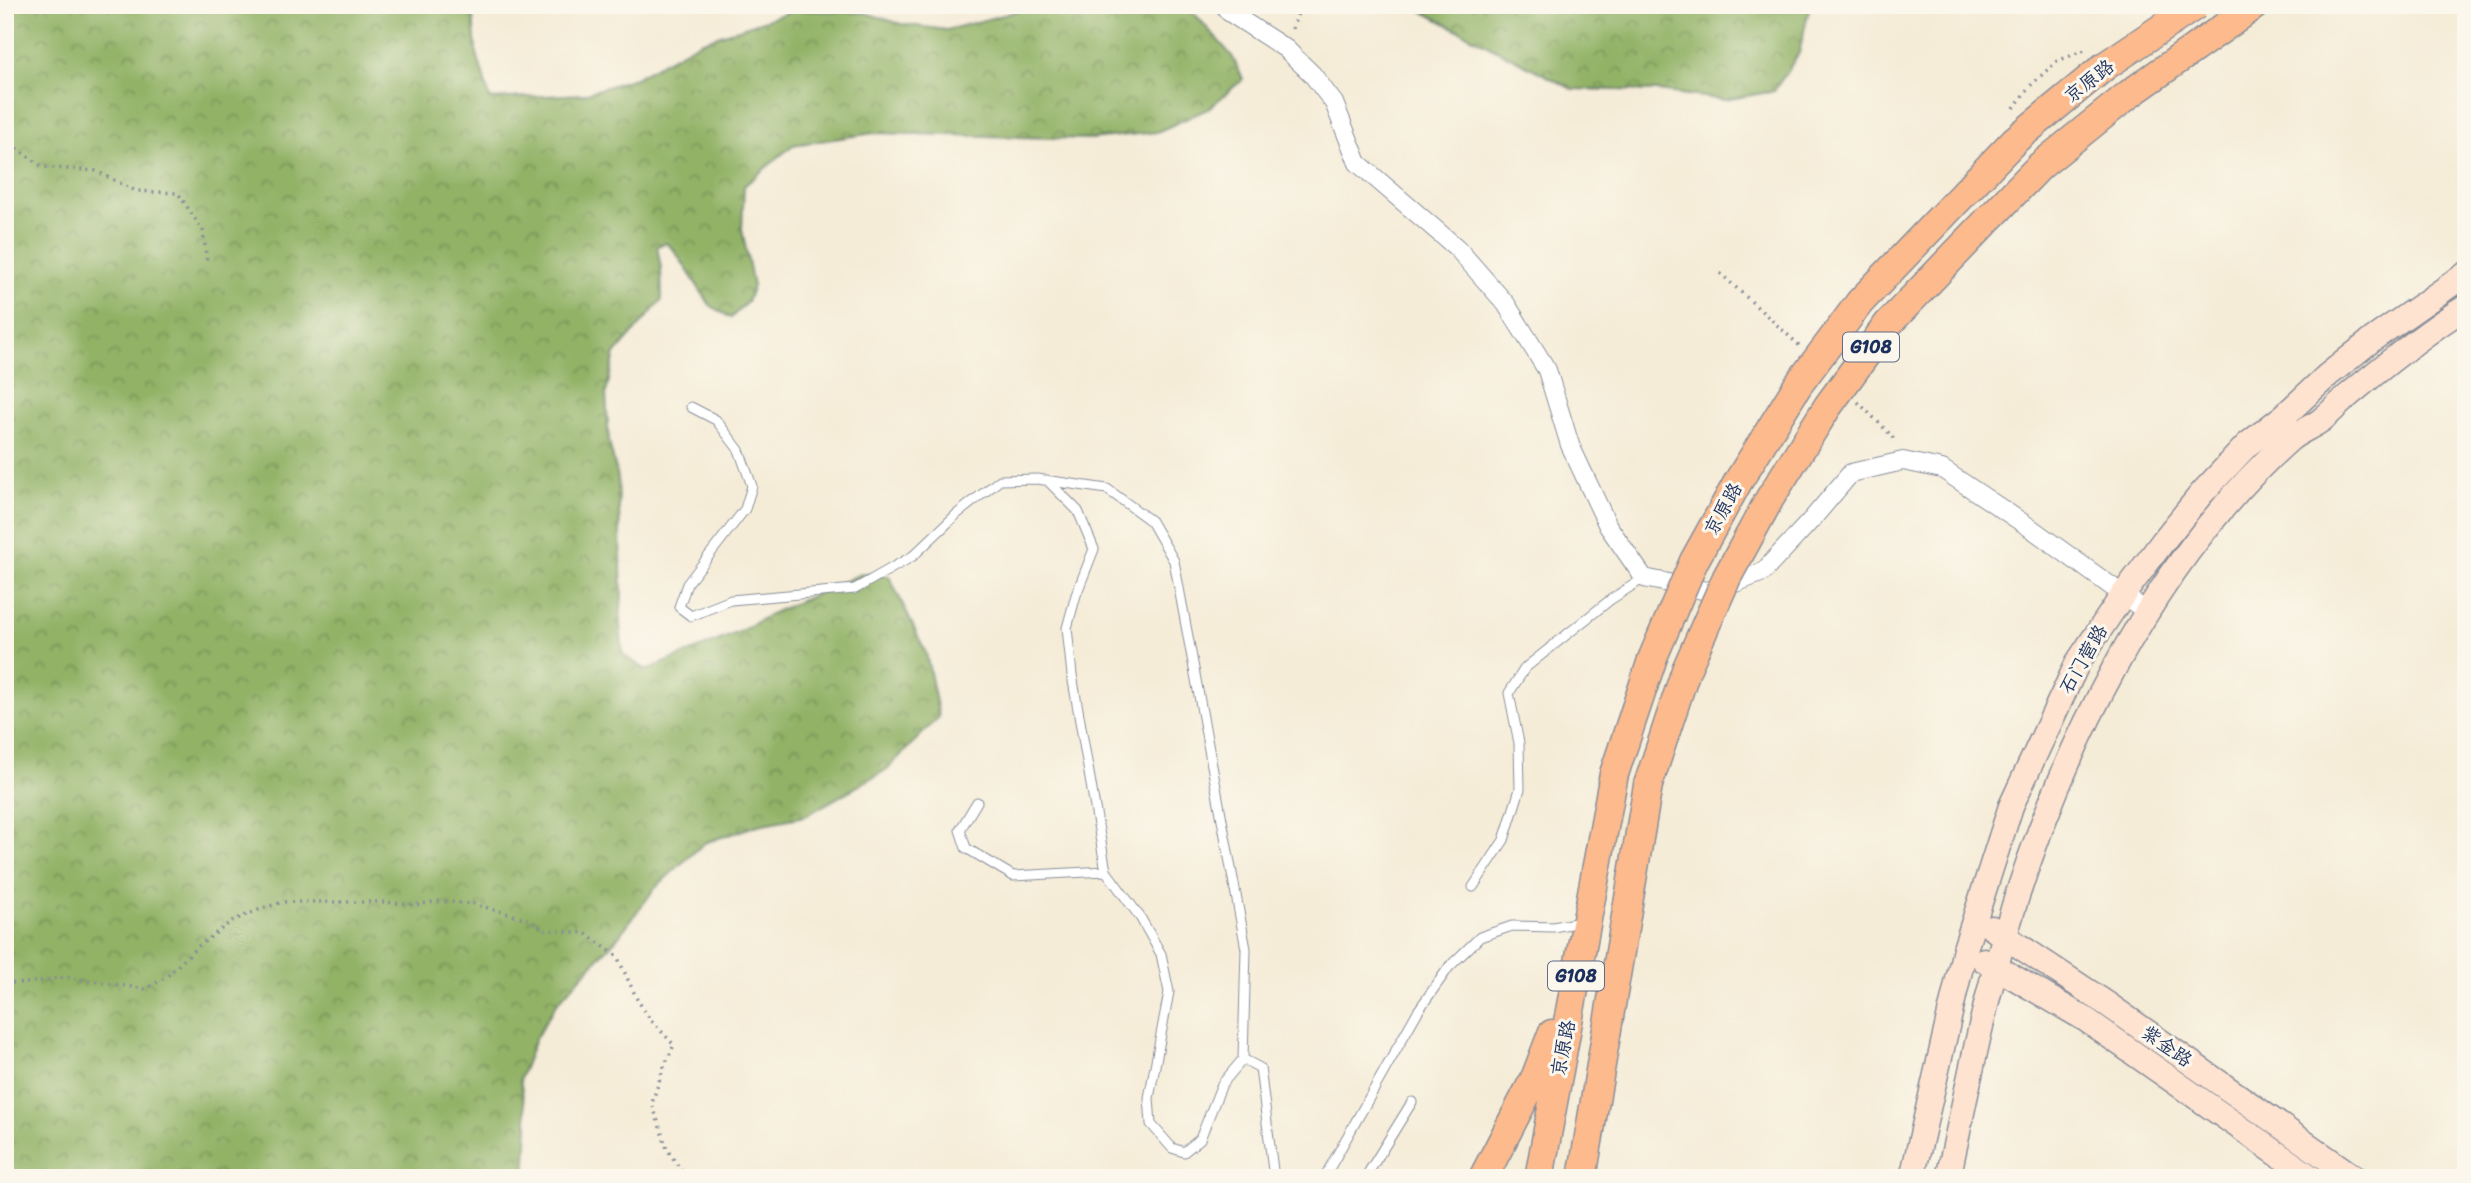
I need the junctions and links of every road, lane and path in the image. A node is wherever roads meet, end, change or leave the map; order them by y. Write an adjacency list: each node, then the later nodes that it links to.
1 (1224, 5): 5 (street)
2 (1301, 5): 5 (path)
3 (2196, 5): 19 (highway, 京原路 / G108, bridge)
4 (2246, 12): 33 (highway, 京原路 / G108, bridge)
5 (1286, 49): 12 (street)
6 (5, 140): 7 (path)
7 (207, 262)
8 (2466, 274): 13 (main road, 石门营路)
9 (2466, 307): 14 (main road, 石门营路)
10 (691, 407): 11 (lane)
11 (1047, 480): 16 (lane); 25 (lane)
12 (1644, 578): 13 (street); 17 (lane)
13 (2123, 595): 14 (street); 18 (main road, 石门营路)
14 (2147, 612): 20 (main road, 石门营路)
15 (977, 802): 16 (lane)
16 (1106, 872): 25 (lane)
17 (1473, 887)
18 (1977, 917): 20 (main road, 紫金路); 21 (main road, 石门营路)
19 (1586, 922): 23 (highway, 京原路 / G108); 29 (lane)
20 (2004, 936): 22 (main road, 石门营路); 37 (main road, 紫金路)
21 (1965, 949): 22 (main road, 紫金路); 34 (main road, 石门营路)
22 (1996, 967): 35 (main road, 石门营路); 36 (main road, 紫金路)
23 (1577, 973): 31 (highway); 32 (highway, 京原路 / G108)
24 (5, 983): 27 (path)
25 (1243, 1059): 28 (lane)
26 (1412, 1102): 30 (lane)
27 (686, 1178)
28 (1274, 1178)
29 (1324, 1178)
30 (1365, 1178)
31 (1483, 1178)
32 (1538, 1178)
33 (1582, 1178)
34 (1912, 1178)
35 (1948, 1178)
36 (2312, 1178)
37 (2354, 1178)

